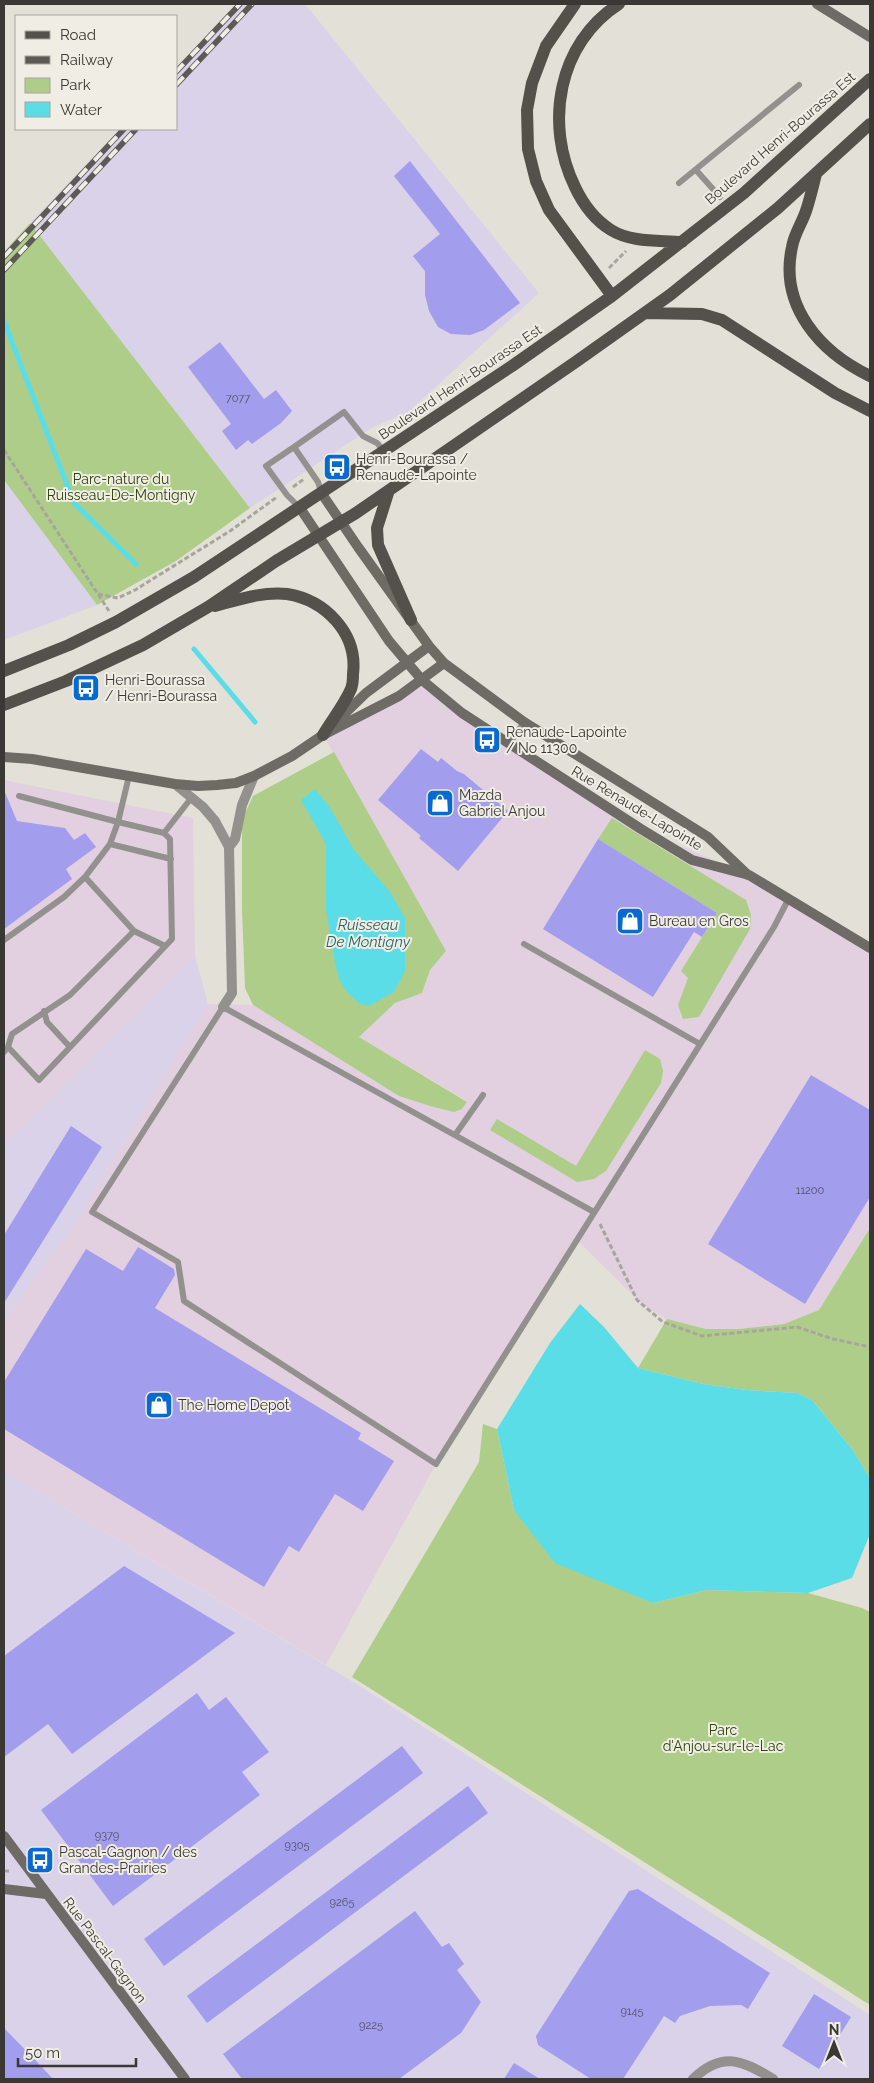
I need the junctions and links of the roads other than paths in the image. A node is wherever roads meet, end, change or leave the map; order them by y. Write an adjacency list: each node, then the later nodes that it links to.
1 (575, 4): 13 (main road)
2 (619, 4): 12 (main road)
3 (817, 4): 4 (street)
4 (870, 37)
5 (870, 79): 12 (main road, Boulevard Henri-Bourassa Est)
6 (799, 85): 8 (lane)
7 (870, 124): 9 (main road)
8 (696, 170): 10 (lane); 11 (lane)
9 (816, 174): 14 (main road); 15 (main road)
10 (679, 183)
11 (720, 197)
12 (682, 242): 13 (main road, Boulevard Henri-Bourassa Est)
13 (612, 296): 18 (main road, Boulevard Henri-Bourassa Est)
14 (645, 313): 16 (main road); 19 (main road)
15 (870, 376)
16 (870, 411)
17 (294, 447): 18 (lane); 20 (lane); 21 (lane)
18 (385, 451): 20 (main road, Boulevard Henri-Bourassa Est)
19 (389, 490): 22 (main road); 25 (main road)
20 (322, 494): 21 (main road, Boulevard Henri-Bourassa Est); 22 (street, Rue Renaude-Lapointe)
21 (300, 508): 23 (street, Rue Renaude-Lapointe); 29 (main road, Boulevard Henri-Bourassa Est)
22 (341, 522): 23 (main road); 25 (street, Rue Renaude-Lapointe)
23 (320, 536): 24 (main road); 27 (street, Rue Renaude-Lapointe)
24 (208, 607): 31 (main road); 33 (main road)
25 (411, 620): 26 (street, Rue Renaude-Lapointe)
26 (429, 646): 27 (street); 28 (street, Rue Renaude-Lapointe)
27 (407, 662): 30 (street, Rue Renaude-Lapointe); 33 (street)
28 (444, 663): 30 (street); 32 (street, Rue Renaude-Lapointe)
29 (4, 671)
30 (422, 680): 33 (street); 34 (street, Rue Renaude-Lapointe)
31 (4, 705)
32 (524, 722): 34 (lane); 46 (street, Rue Renaude-Lapointe)
33 (323, 734): 37 (street)
34 (509, 744): 46 (street, Rue Renaude-Lapointe)
35 (4, 757): 36 (street)
36 (129, 776): 38 (street); 41 (lane)
37 (254, 776): 38 (street); 44 (street)
38 (175, 784): 40 (street)
39 (19, 796): 41 (lane)
40 (192, 797): 42 (lane); 44 (street)
41 (118, 822): 42 (lane); 43 (lane)
42 (164, 833): 45 (lane)
43 (110, 844): 45 (lane); 47 (lane)
44 (229, 847): 54 (street)
45 (171, 859): 52 (lane)
46 (748, 876): 48 (street, Rue Renaude-Lapointe)
47 (85, 877): 49 (lane); 50 (lane)
48 (789, 898): 53 (street, Rue Renaude-Lapointe); 56 (lane)
49 (134, 931): 52 (lane); 55 (lane)
50 (4, 940)
51 (524, 944): 56 (lane)
52 (165, 946): 57 (lane)
53 (870, 948)
54 (223, 1007): 60 (lane); 61 (lane)
55 (44, 1012): 57 (lane); 58 (lane)
56 (700, 1044): 61 (lane)
57 (70, 1047): 58 (lane)
58 (6, 1049)
59 (483, 1095): 60 (lane)
60 (455, 1135): 61 (lane)
61 (594, 1212)
62 (5, 1841): 64 (street, Rue Pascal-Gagnon)
63 (4, 1889): 64 (street)
64 (46, 1894): 65 (street, Rue Pascal-Gagnon)
65 (185, 2079)
66 (693, 2079): 67 (street)
67 (773, 2079)

